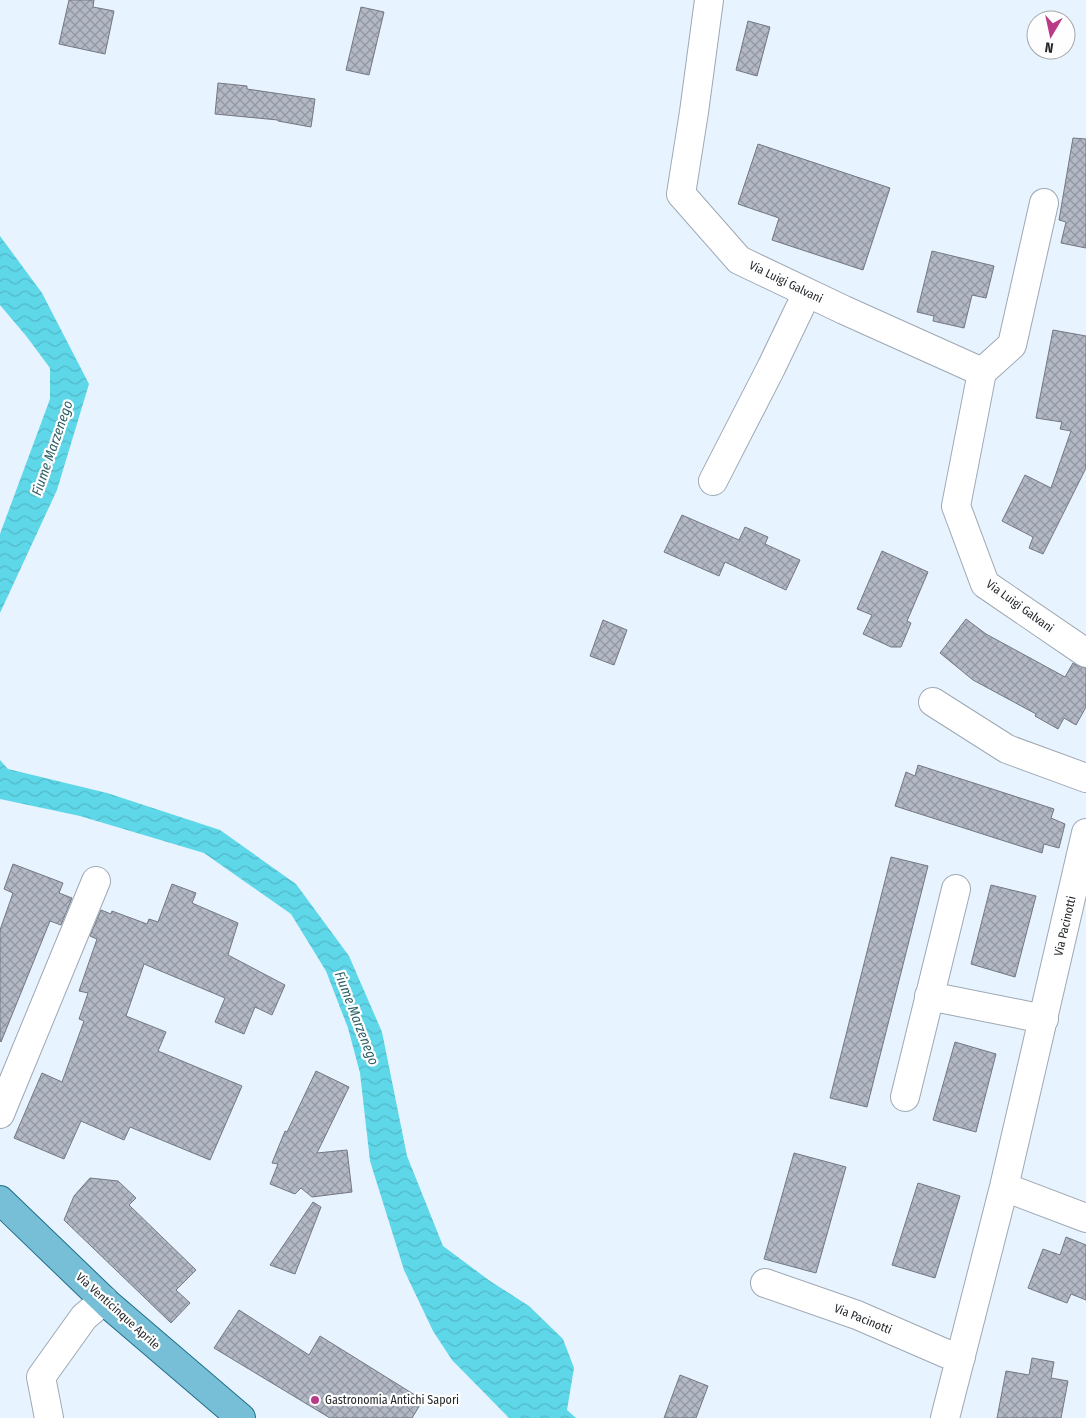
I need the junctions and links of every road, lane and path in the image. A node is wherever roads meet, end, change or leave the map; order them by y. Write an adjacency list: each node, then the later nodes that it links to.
1 (709, 0): 3 (street, Via Luigi Galvani)
2 (1044, 203): 4 (street)
3 (807, 293): 4 (street, Via Luigi Galvani); 5 (street)
4 (982, 372): 6 (street, Via Luigi Galvani)
5 (713, 481)
6 (1086, 653)
7 (933, 702): 8 (street)
8 (1086, 778)
9 (1086, 833): 13 (street, Via Pacinotti)
10 (96, 881): 15 (street)
11 (956, 889): 12 (street)
12 (929, 996): 13 (street); 14 (street)
13 (1044, 1019): 16 (street, Via Pacinotti)
14 (905, 1097)
15 (0, 1114)
16 (1004, 1186): 18 (street); 21 (street, Via Pacinotti)
17 (0, 1200): 20 (main road, Via Venticinque Aprile)
18 (1086, 1218)
19 (765, 1283): 21 (street, Via Pacinotti)
20 (104, 1300): 22 (main road, Via Venticinque Aprile); 23 (street)
21 (961, 1357): 24 (street, Via Pacinotti)
22 (236, 1417)
23 (48, 1418)
24 (945, 1418)

